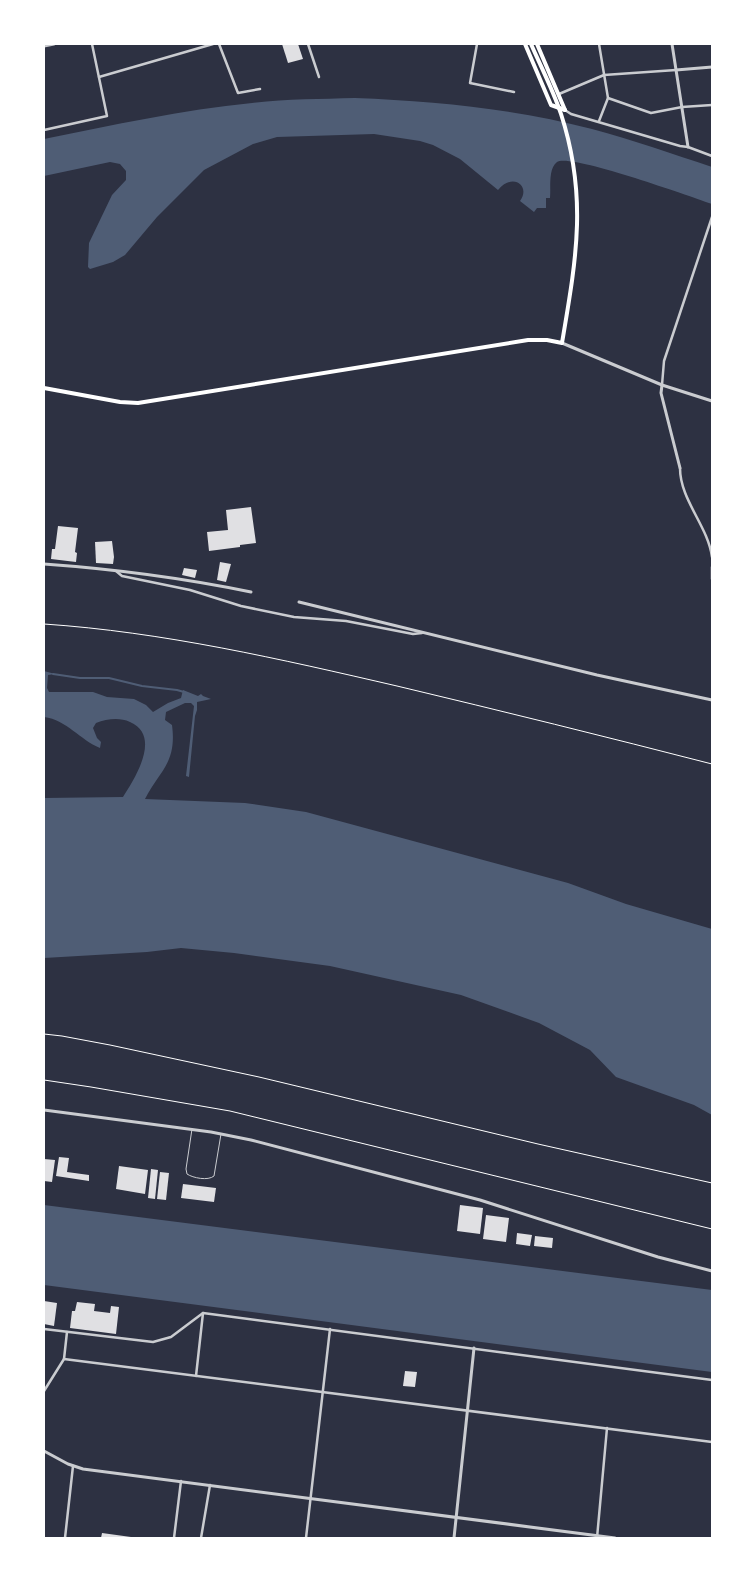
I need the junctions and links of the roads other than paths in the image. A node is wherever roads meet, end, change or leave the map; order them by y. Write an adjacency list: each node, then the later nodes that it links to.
1 (54, 44): 12 (street)
2 (92, 44): 16 (street)
3 (213, 44): 16 (street)
4 (219, 44): 18 (street)
5 (308, 44): 17 (street)
6 (477, 44): 19 (street)
7 (525, 44): 24 (main road)
8 (531, 44): 30 (main road)
9 (537, 44): 20 (main road)
10 (599, 44): 15 (street)
11 (672, 44): 14 (street)
12 (44, 46)
13 (712, 67): 14 (street)
14 (676, 70): 15 (street); 23 (street)
15 (604, 75): 20 (street); 21 (street)
16 (99, 77): 26 (street)
17 (319, 77)
18 (260, 89)
19 (514, 92)
20 (559, 94): 24 (main road)
21 (608, 98): 23 (street); 25 (street)
22 (712, 105): 23 (street)
23 (682, 106): 27 (street)
24 (565, 110): 25 (street)
25 (599, 121): 27 (street)
26 (44, 130)
27 (688, 147): 28 (street)
28 (712, 156)
29 (712, 216): 31 (street)
30 (562, 343): 31 (street); 32 (main road)
31 (662, 385): 33 (street); 34 (street)
32 (44, 388)
33 (712, 401)
34 (680, 468): 35 (street)
35 (712, 556)
36 (44, 564): 38 (street)
37 (712, 567): 39 (street)
38 (115, 570): 40 (street); 42 (street)
39 (712, 579)
40 (251, 592)
41 (299, 602): 42 (street)
42 (425, 632): 43 (street)
43 (712, 700)
44 (44, 1110): 45 (street)
45 (192, 1129): 46 (street); 46 (lane)
46 (221, 1134): 47 (street)
47 (712, 1271)
48 (204, 1313): 50 (street); 51 (street); 54 (street)
49 (44, 1329): 51 (street)
50 (330, 1329): 52 (street); 57 (street)
51 (68, 1332): 53 (street)
52 (474, 1348): 55 (street); 58 (street)
53 (64, 1359): 54 (street); 56 (street)
54 (196, 1376): 57 (street)
55 (712, 1380)
56 (44, 1392)
57 (323, 1392): 58 (street); 65 (street)
58 (467, 1410): 59 (street); 66 (street)
59 (607, 1428): 60 (street); 67 (street)
60 (712, 1442)
61 (44, 1451): 62 (street)
62 (73, 1466): 63 (street); 68 (street)
63 (182, 1481): 64 (street); 69 (street)
64 (210, 1485): 65 (street); 70 (street)
65 (310, 1498): 66 (street); 71 (street)
66 (456, 1517): 67 (street); 72 (street)
67 (597, 1537): 73 (street)
68 (65, 1538)
69 (174, 1538)
70 (201, 1538)
71 (306, 1538)
72 (454, 1538)
73 (615, 1538)

